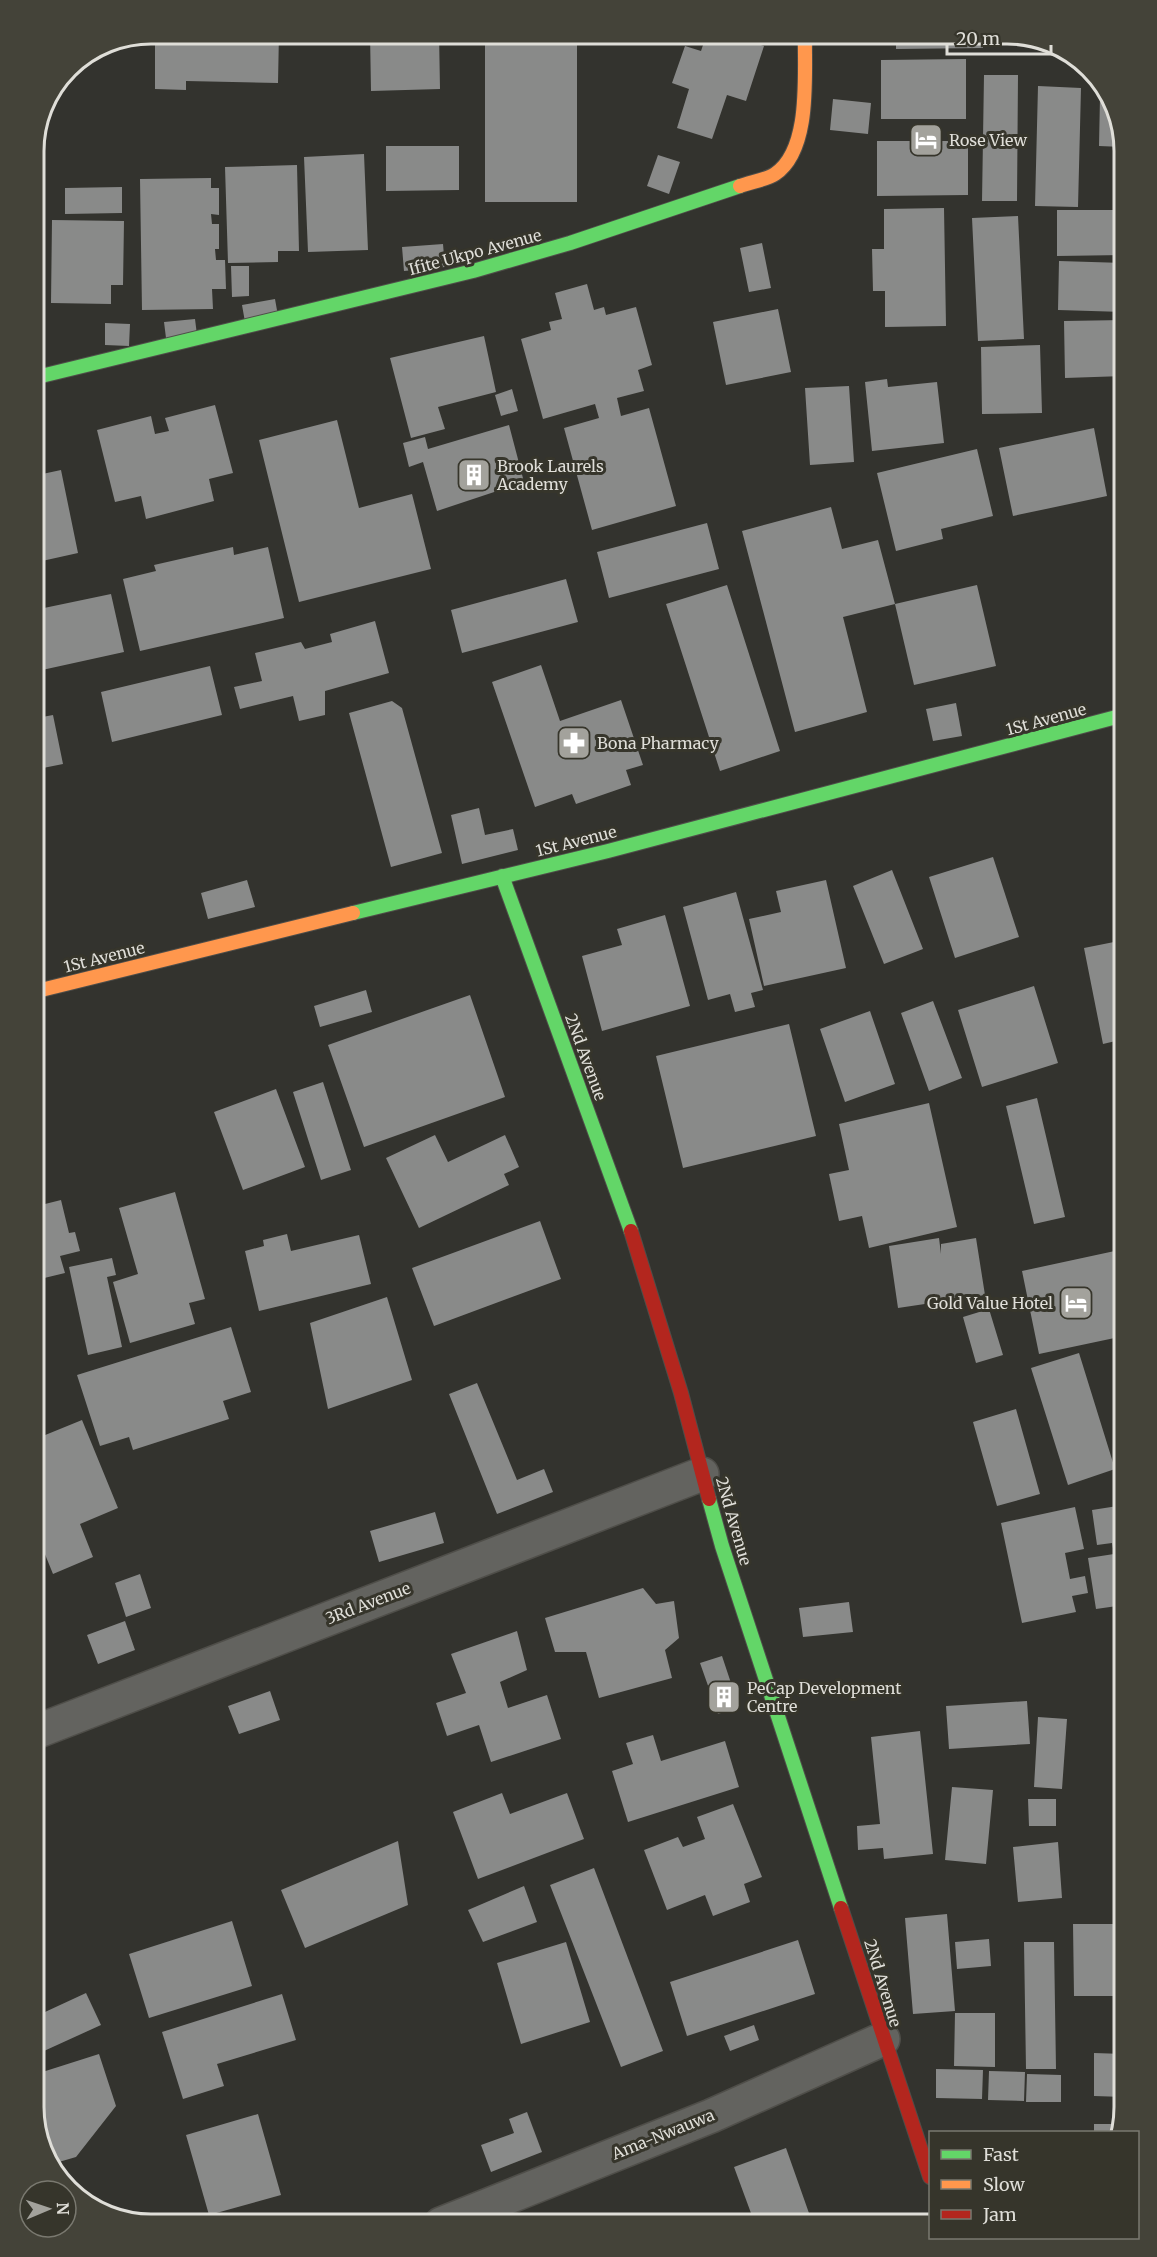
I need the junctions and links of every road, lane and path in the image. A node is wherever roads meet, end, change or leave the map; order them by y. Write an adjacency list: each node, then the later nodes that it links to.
1 (805, 44): 2 (street, Ifite Ukpo Avenue)
2 (44, 375)
3 (1114, 718): 4 (street, 1St Avenue)
4 (502, 876): 5 (street, 1St Avenue); 6 (street, 2Nd Avenue)
5 (44, 989)
6 (702, 1474): 7 (street, 3Rd Avenue); 8 (street, 2Nd Avenue)
7 (44, 1729)
8 (883, 2039): 9 (street, 2Nd Avenue); 10 (street, Ama-Nwauwa)
9 (929, 2174)
10 (468, 2213)

